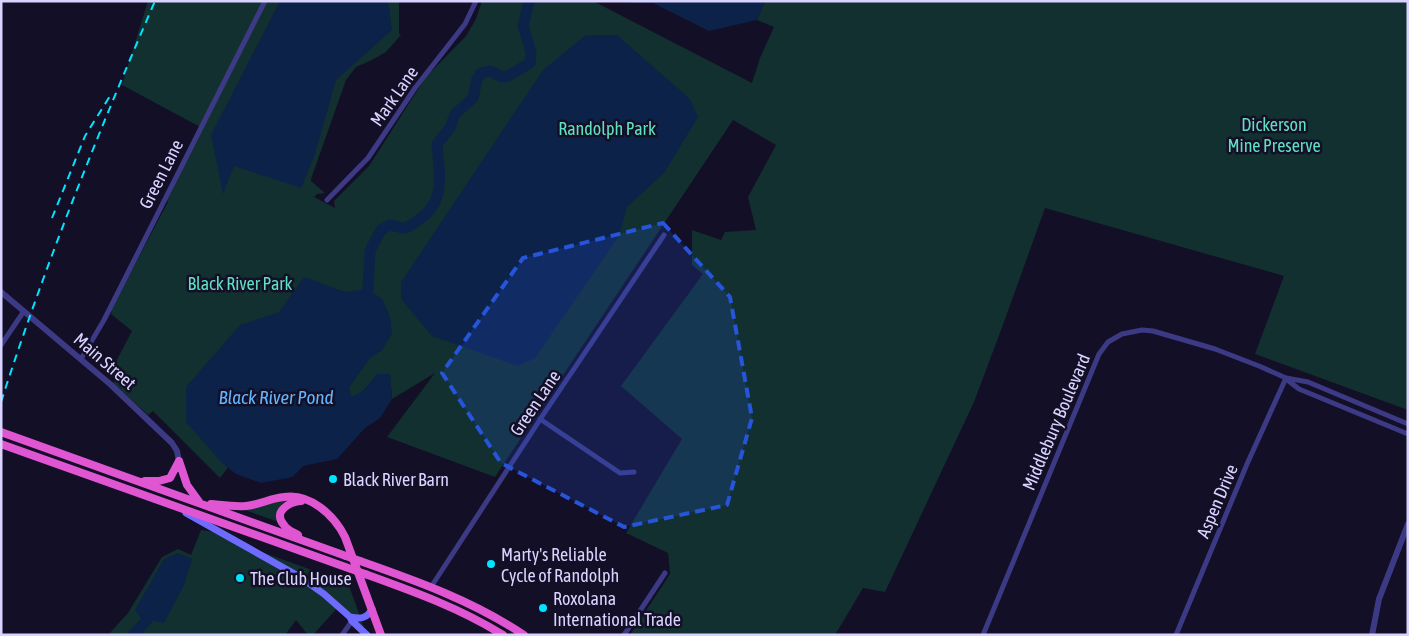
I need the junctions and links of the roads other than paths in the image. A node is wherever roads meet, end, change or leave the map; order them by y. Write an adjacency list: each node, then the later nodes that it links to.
1 (265, 1): 8 (street, Green Lane)
2 (476, 1): 3 (street, Mark Lane)
3 (328, 200)
4 (664, 236): 10 (street, Green Lane)
5 (1, 292): 6 (street, Main Street)
6 (24, 311): 7 (street); 8 (street, Main Street)
7 (1, 345)
8 (82, 359): 15 (street, Main Street)
9 (1286, 378): 11 (street, Middlebury Boulevard); 13 (street, Middlebury Boulevard); 33 (street, Middlebury Boulevard); 34 (street, Aspen Drive)
10 (540, 419): 16 (street); 24 (street, Green Lane)
11 (1408, 424)
12 (1, 432): 17 (highway)
13 (1408, 434)
14 (1, 444): 20 (highway)
15 (179, 461): 17 (highway); 19 (highway)
16 (634, 472)
17 (139, 481): 19 (highway)
18 (308, 502): 19 (highway); 22 (highway); 25 (highway)
19 (201, 504): 22 (highway)
20 (173, 506): 26 (main road); 30 (highway, bridge)
21 (1408, 524): 35 (street)
22 (314, 544): 24 (highway, bridge)
23 (665, 573): 32 (street)
24 (431, 586): 31 (highway)
25 (372, 610): 26 (main road); 29 (highway)
26 (351, 619): 27 (street); 28 (main road)
27 (342, 635)
28 (367, 635)
29 (382, 635)
30 (502, 635)
31 (524, 635)
32 (624, 635)
33 (983, 635)
34 (1176, 635)
35 (1372, 635)

